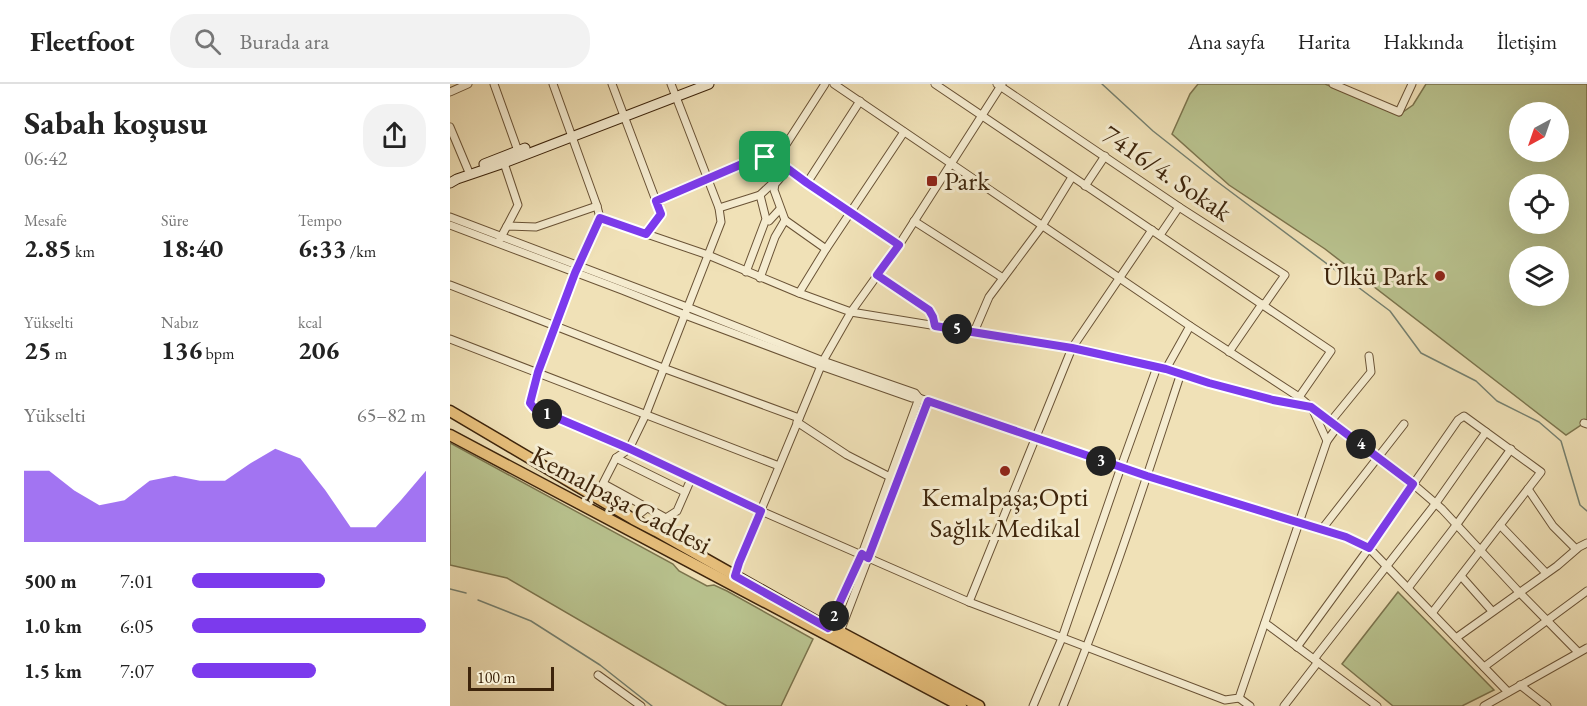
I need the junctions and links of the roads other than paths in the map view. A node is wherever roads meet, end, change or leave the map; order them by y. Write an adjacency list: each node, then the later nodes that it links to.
1 (468, 84): 15 (street)
2 (494, 84): 23 (street)
3 (553, 84): 22 (street)
4 (612, 84): 18 (street)
5 (695, 84): 14 (street)
6 (709, 84): 14 (street)
7 (825, 84): 25 (street)
8 (834, 84): 17 (street)
9 (935, 84): 19 (street)
10 (1333, 84): 16 (street)
11 (1359, 84): 16 (street)
12 (1412, 84): 16 (street)
13 (1000, 85): 19 (street); 24 (street, 7416/4. Sokak)
14 (673, 91): 18 (street); 31 (street)
15 (450, 92)
16 (1355, 93)
17 (860, 102): 21 (street); 34 (street)
18 (623, 114): 22 (street); 37 (street)
19 (981, 115): 27 (street); 32 (street)
20 (450, 128): 28 (street)
21 (904, 132): 27 (street); 42 (street)
22 (571, 134): 23 (street); 26 (street); 38 (street)
23 (518, 151): 28 (street)
24 (1105, 156): 35 (street); 39 (street, 7416/4. Sokak)
25 (776, 160): 29 (street); 31 (street)
26 (504, 163): 33 (street); 49 (street)
27 (951, 163): 47 (street); 50 (street)
28 (468, 170): 30 (street)
29 (788, 170): 34 (street); 36 (street); 41 (street)
30 (450, 177)
31 (708, 177): 37 (street); 40 (street)
32 (1072, 177): 35 (street); 50 (street)
33 (450, 183)
34 (807, 183): 42 (street)
35 (1085, 186): 52 (street)
36 (760, 195): 40 (street); 45 (street)
37 (656, 201): 53 (street)
38 (597, 206): 44 (street); 49 (street)
39 (1179, 207): 54 (street); 69 (street, 7416/4. Sokak)
40 (719, 208): 59 (street)
41 (780, 209): 45 (street); 46 (street)
42 (851, 212): 57 (street); 58 (street)
43 (450, 217): 55 (street)
44 (600, 218): 53 (street); 60 (street)
45 (768, 220): 51 (street); 61 (street)
46 (785, 220): 51 (street); 58 (street)
47 (915, 221): 57 (street); 65 (street)
48 (450, 225): 56 (street)
49 (507, 226): 55 (street)
50 (1042, 226): 65 (street); 66 (street)
51 (780, 228): 64 (street)
52 (1152, 230): 54 (street); 66 (street)
53 (646, 234): 59 (street)
54 (1160, 234): 69 (street)
55 (501, 235): 56 (street); 60 (street)
56 (498, 244): 62 (street)
57 (899, 245): 63 (street)
58 (826, 249): 68 (street)
59 (708, 255): 61 (street); 70 (street)
60 (578, 265): 62 (street); 70 (street)
61 (746, 272): 64 (street)
62 (575, 273): 72 (street); 73 (street)
63 (877, 275): 71 (street); 74 (street)
64 (760, 278): 68 (street)
65 (1003, 278): 76 (street)
66 (1120, 279): 75 (street); 78 (street)
67 (450, 285): 73 (street)
68 (799, 293): 71 (street)
69 (1263, 305): 79 (street); 88 (street)
70 (687, 307): 72 (street); 81 (street)
71 (851, 312): 74 (street); 81 (street)
72 (685, 315): 81 (street); 83 (street)
73 (555, 325): 83 (street); 85 (street)
74 (935, 326): 76 (street)
75 (1190, 326): 79 (street); 84 (street)
76 (974, 332): 78 (street)
77 (450, 339): 85 (street)
78 (1072, 348): 82 (street); 99 (street)
79 (1229, 351): 88 (street)
80 (1369, 356): 95 (street)
81 (822, 364): 87 (street); 94 (street)
82 (1157, 367): 84 (street); 106 (street)
83 (663, 368): 93 (street); 94 (street)
84 (1166, 369): 86 (street)
85 (538, 372): 93 (street); 101 (street)
86 (1181, 373): 90 (street); 107 (street)
87 (919, 398): 89 (street); 108 (street)
88 (1299, 398): 90 (street); 91 (street)
89 (928, 401): 99 (street); 129 (street)
90 (1294, 405): 91 (street)
91 (1311, 407): 95 (street); 100 (street)
92 (450, 411): 114 (main road, Kemalpaşa Caddesi)
93 (646, 414): 101 (street); 105 (street)
94 (798, 420): 105 (street); 108 (street)
95 (1335, 424): 100 (street); 103 (street)
96 (1404, 424): 103 (street)
97 (1486, 432): 102 (street); 111 (street); 115 (street)
98 (450, 435): 158 (main road, Kemalpaşa Caddesi)
99 (1034, 438): 106 (street); 137 (street)
100 (1327, 441): 120 (street)
101 (630, 449): 104 (street); 109 (street)
102 (1511, 449): 112 (street); 121 (street)
103 (1378, 457): 111 (street); 123 (street)
104 (616, 458): 110 (street); 113 (street)
105 (779, 466): 117 (street)
106 (1121, 467): 107 (street); 144 (street)
107 (1147, 476): 120 (street); 146 (street)
108 (890, 477): 129 (street)
109 (691, 479): 113 (street); 117 (street)
110 (604, 484): 114 (street); 116 (street)
111 (1413, 484): 115 (street); 126 (street)
112 (1528, 489): 122 (street); 127 (street)
113 (685, 492): 118 (street)
114 (596, 497): 119 (main road, Kemalpaşa Caddesi)
115 (1436, 503): 121 (street); 130 (street)
116 (647, 508): 118 (street); 119 (street)
117 (761, 511): 129 (street); 132 (street)
118 (666, 518): 124 (street)
119 (633, 519): 124 (main road, Kemalpaşa Caddesi)
120 (1299, 523): 123 (street); 141 (street)
121 (1457, 524): 128 (street); 134 (street)
122 (1500, 525): 128 (street); 131 (street)
123 (1322, 530): 126 (street)
124 (656, 531): 132 (main road, Kemalpaşa Caddesi)
125 (1587, 543): 127 (street)
126 (1369, 548): 130 (street); 147 (street)
127 (1576, 549): 131 (street)
128 (1481, 550): 133 (street); 136 (street)
129 (865, 556): 137 (street); 142 (street); 143 (street)
130 (1387, 567): 134 (street); 150 (street)
131 (1546, 573): 136 (street)
132 (735, 576): 142 (main road, Kemalpaşa Caddesi)
133 (1461, 576): 138 (street); 139 (street)
134 (1408, 588): 139 (street)
135 (1587, 591): 140 (street)
136 (1519, 592): 138 (street); 140 (street)
137 (969, 602): 144 (street)
138 (1492, 611): 145 (street)
139 (1432, 613): 145 (street)
140 (1547, 621): 149 (street); 151 (street)
141 (1265, 623): 147 (street); 155 (street)
142 (828, 628): 143 (main road, Kemalpaşa Caddesi)
143 (840, 632): 159 (main road, Kemalpaşa Caddesi)
144 (1062, 638): 146 (street); 160 (street)
145 (1456, 638): 151 (street)
146 (1087, 647): 156 (street); 161 (street)
147 (1297, 647): 150 (street)
148 (1587, 648): 149 (street)
149 (1578, 652): 153 (street)
150 (1316, 661): 163 (street); 164 (street)
151 (1484, 667): 154 (street)
152 (598, 675): 157 (street)
153 (1520, 685): 154 (street); 166 (street)
154 (1508, 692): 165 (street)
155 (1239, 698): 156 (street); 162 (street)
156 (1223, 703)
157 (641, 706)
158 (961, 706)
159 (979, 706)
160 (1033, 706)
161 (1063, 706)
162 (1250, 706)
163 (1284, 706)
164 (1377, 706)
165 (1484, 706)
166 (1547, 706)

